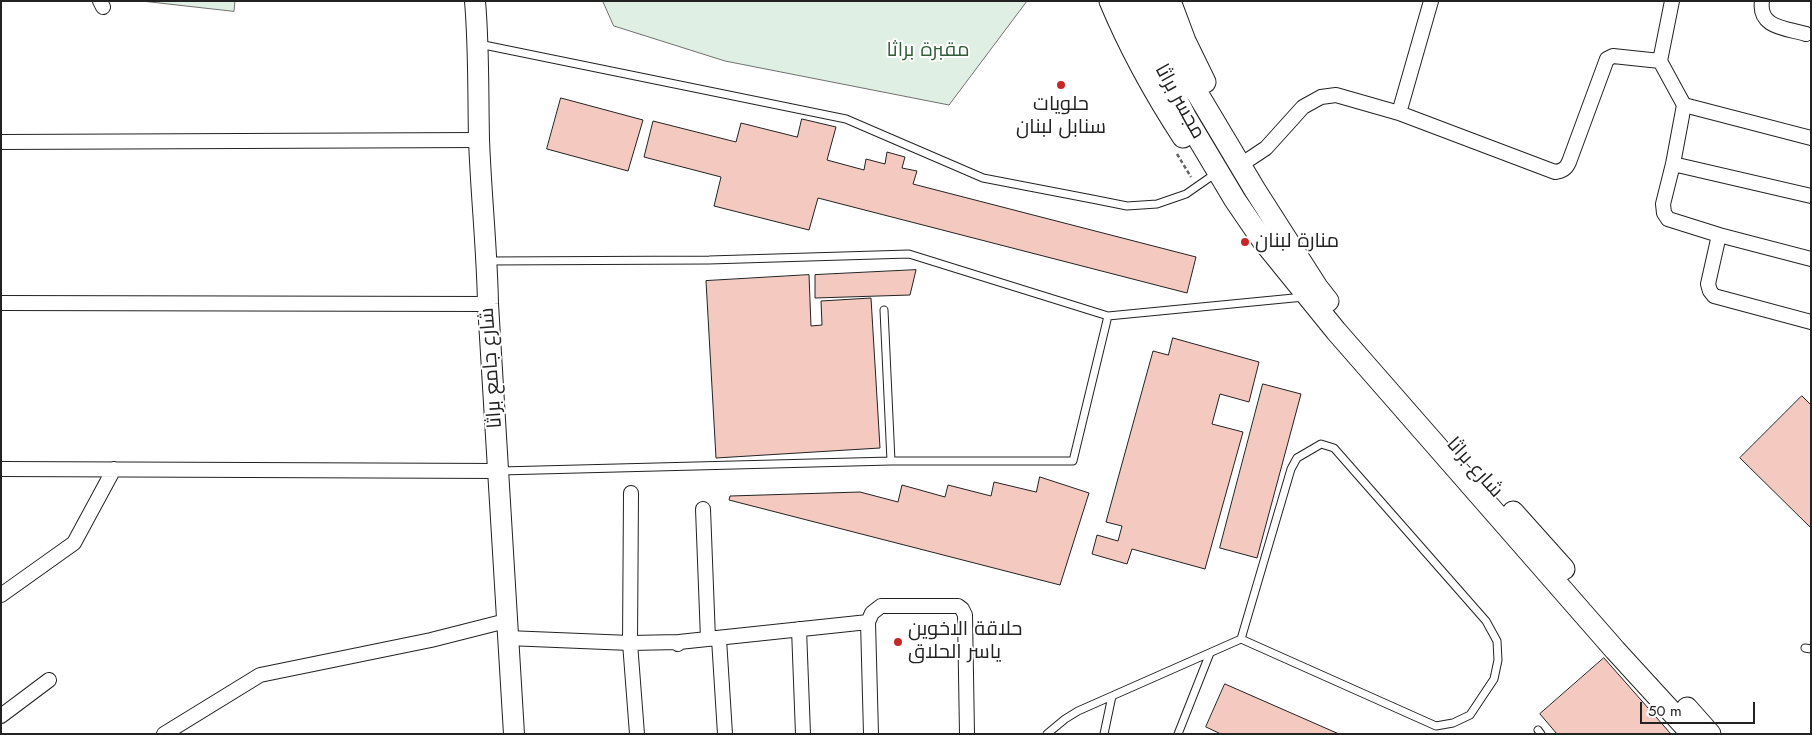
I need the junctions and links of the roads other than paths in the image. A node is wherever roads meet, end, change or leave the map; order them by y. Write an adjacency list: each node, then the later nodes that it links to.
1 (475, 1): 8 (street, شارع جامع براثا)
2 (1128, 1): 17 (main road); 18 (main road, مجسر براثا); 20 (main road, مجسر براثا)
3 (1170, 1): 15 (main road)
4 (1431, 1): 11 (street)
5 (1672, 1): 9 (street)
6 (1762, 1): 7 (street)
7 (1806, 34)
8 (479, 44): 13 (street, شارع جامع براثا); 17 (lane)
9 (1660, 61): 10 (street); 11 (street)
10 (1684, 105): 12 (street); 16 (street)
11 (1399, 113): 15 (street)
12 (1811, 138)
13 (479, 140): 14 (street); 24 (street, شارع جامع براثا)
14 (1, 142)
15 (1248, 160): 21 (main road)
16 (1673, 164): 19 (street); 22 (street)
17 (1209, 178): 21 (main road)
18 (1255, 190): 21 (main road, شارع براثا)
19 (1811, 196)
20 (1236, 200): 21 (main road, شارع براثا)
21 (1272, 235): 25 (main road, شارع براثا); 59 (main road, شارع براثا)
22 (1719, 235): 23 (street); 30 (street)
23 (1811, 258)
24 (487, 261): 27 (street, شارع جامع براثا); 29 (lane)
25 (1307, 297): 29 (lane); 58 (main road, شارع براثا)
26 (1, 303): 27 (street)
27 (488, 304): 34 (street, شارع جامع براثا)
28 (884, 310): 31 (lane)
29 (1108, 316): 31 (lane)
30 (1811, 322)
31 (891, 461): 34 (lane)
32 (1, 469): 33 (street)
33 (114, 470): 34 (street); 37 (street)
34 (498, 471): 39 (street, شارع جامع براثا)
35 (631, 493): 43 (street)
36 (703, 509): 41 (street)
37 (1, 595)
38 (868, 622): 40 (street); 53 (street); 54 (street)
39 (506, 629): 43 (street); 48 (street); 49 (street, شارع جامع براثا)
40 (800, 629): 41 (street); 52 (street)
41 (713, 639): 43 (street); 51 (street)
42 (1241, 639): 42 (lane); 44 (lane)
43 (630, 644): 50 (street)
44 (1210, 653): 46 (lane); 57 (lane)
45 (49, 680): 47 (street)
46 (1112, 696): 55 (lane); 56 (lane)
47 (1, 716)
48 (164, 734)
49 (514, 734)
50 (637, 734)
51 (725, 734)
52 (803, 734)
53 (871, 734)
54 (966, 734)
55 (1047, 734)
56 (1104, 734)
57 (1178, 734)
58 (1692, 734)
59 (1710, 734)

